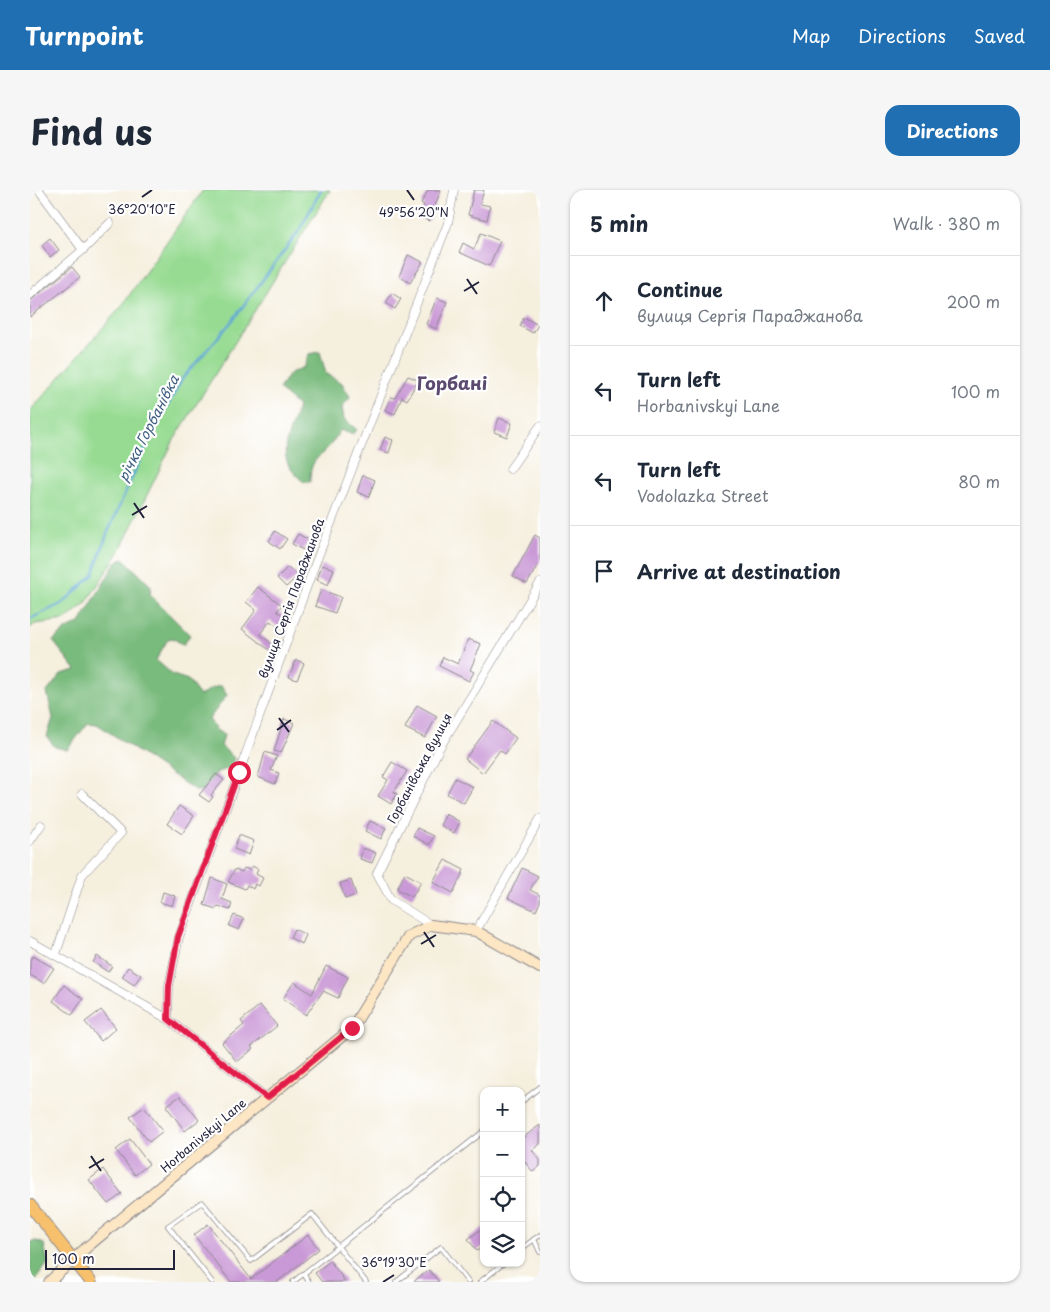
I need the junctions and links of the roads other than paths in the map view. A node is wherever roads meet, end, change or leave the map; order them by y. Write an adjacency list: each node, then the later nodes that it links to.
1 (39, 190): 4 (street)
2 (454, 190): 18 (street, вулиця Сергія Параджанова)
3 (110, 223): 4 (street)
4 (83, 250): 5 (street)
5 (30, 295)
6 (540, 426): 7 (street)
7 (510, 468)
8 (540, 583): 13 (street, Горбанівська вулиця)
9 (82, 794): 16 (street)
10 (540, 819): 14 (street)
11 (41, 825): 12 (street)
12 (30, 841)
13 (431, 925): 14 (street); 20 (street)
14 (476, 931): 17 (street)
15 (30, 941): 16 (street, Horbanivskyi Lane)
16 (56, 954): 18 (street, Horbanivskyi Lane)
17 (540, 968)
18 (168, 1019): 20 (street, Horbanivskyi Lane)
19 (540, 1087): 21 (lane)
20 (267, 1098): 29 (street, Horbanivskyi Lane)
21 (525, 1099)
22 (483, 1132): 27 (lane)
23 (30, 1205): 29 (main road)
24 (540, 1234): 25 (lane)
25 (534, 1239): 26 (lane); 28 (lane)
26 (525, 1246)
27 (338, 1247): 31 (lane); 34 (lane); 37 (lane)
28 (540, 1252)
29 (73, 1259): 32 (street, Horbanivskyi Lane); 33 (main road)
30 (499, 1267): 40 (lane)
31 (304, 1274): 35 (lane); 36 (lane)
32 (49, 1282)
33 (91, 1282)
34 (212, 1282)
35 (293, 1282)
36 (309, 1282)
37 (366, 1282)
38 (396, 1282): 39 (lane)
39 (468, 1282)
40 (480, 1282)

